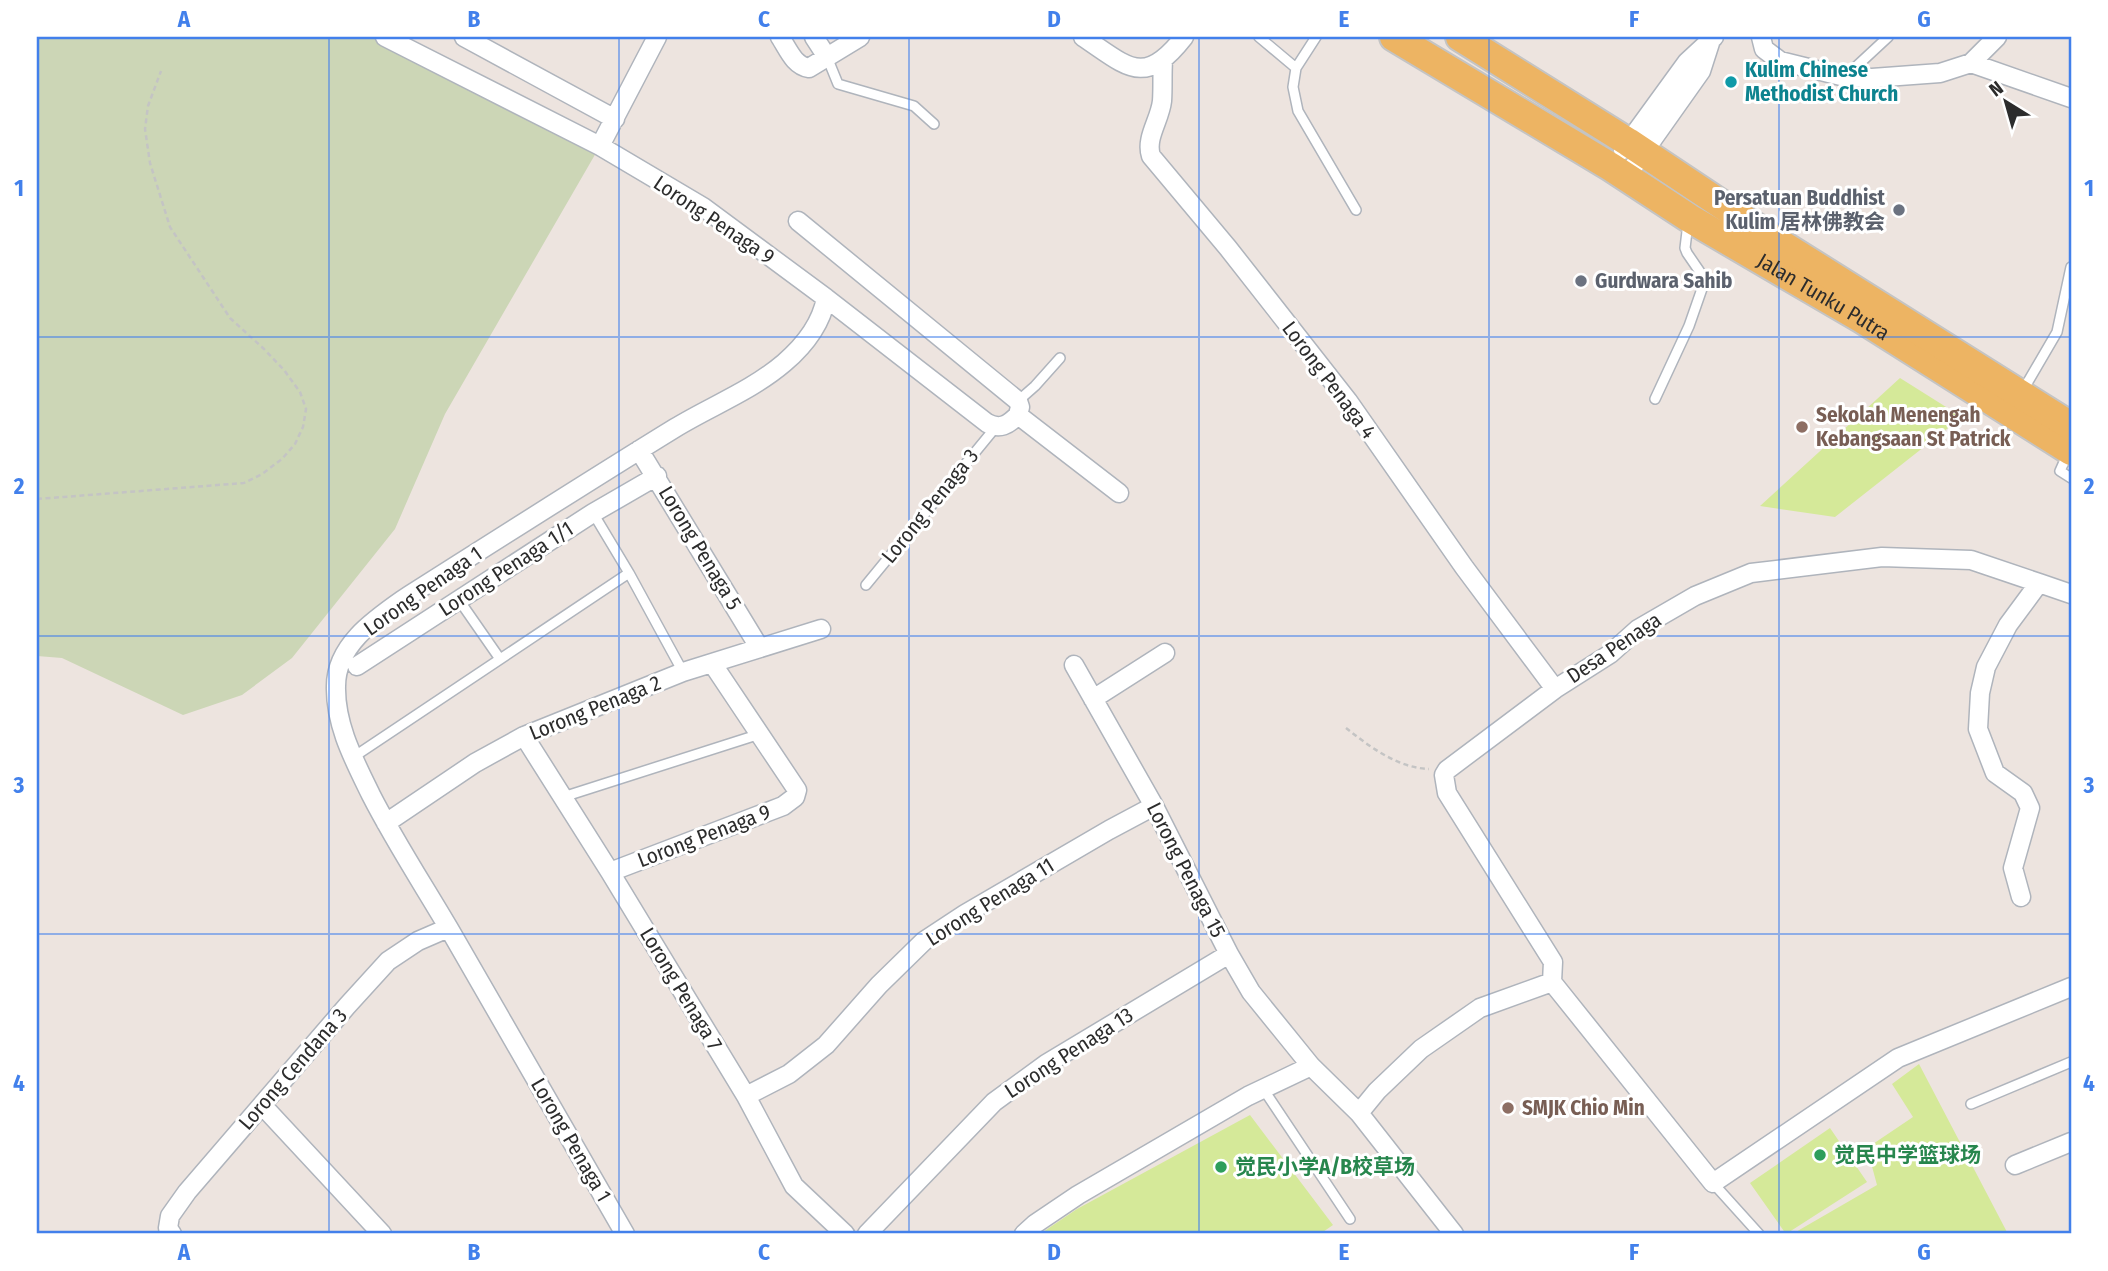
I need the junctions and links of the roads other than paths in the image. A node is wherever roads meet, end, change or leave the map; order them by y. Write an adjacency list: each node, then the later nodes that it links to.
1 (385, 37): 27 (street, Lorong Penaga 9)
2 (657, 37): 23 (street)
3 (780, 37): 17 (street)
4 (814, 37): 17 (street)
5 (860, 37): 17 (street)
6 (1083, 37): 18 (street)
7 (1184, 37): 18 (street)
8 (1259, 37): 20 (lane)
9 (1316, 37): 20 (lane)
10 (1394, 37): 30 (main road, Jalan Tunku Putra)
11 (1460, 37): 26 (main road, Jalan Tunku Putra)
12 (1761, 37): 21 (street)
13 (1888, 37): 21 (lane)
14 (1997, 37): 19 (street)
15 (473, 39): 23 (street)
16 (1712, 40): 24 (street)
17 (827, 58): 25 (lane)
18 (1163, 61): 60 (street, Lorong Penaga 4)
19 (1971, 63): 21 (street); 22 (street)
20 (1296, 68): 31 (lane)
21 (1845, 77)
22 (2071, 99)
23 (615, 119): 27 (street)
24 (1654, 122): 26 (street); 28 (street); 29 (street)
25 (934, 124)
26 (1603, 127): 28 (main road, Jalan Tunku Putra)
27 (600, 146): 35 (street, Lorong Penaga 9)
28 (1635, 147): 29 (main road, Jalan Tunku Putra); 30 (street)
29 (1667, 168): 37 (main road, Jalan Tunku Putra)
30 (1618, 172): 32 (main road, Jalan Tunku Putra)
31 (1356, 210)
32 (1689, 218): 38 (lane); 41 (main road, Jalan Tunku Putra)
33 (798, 220): 39 (street)
34 (2071, 267): 37 (lane)
35 (826, 298): 40 (street, Lorong Penaga 9); 42 (street, Lorong Penaga 1)
36 (1060, 358): 39 (lane)
37 (2021, 393): 41 (main road, Jalan Tunku Putra)
38 (1656, 399)
39 (1018, 408): 40 (street); 45 (street)
40 (995, 428): 49 (lane, Lorong Penaga 3)
41 (2071, 442): 44 (lane)
42 (639, 450): 43 (street, Lorong Penaga 5); 64 (street, Lorong Penaga 1)
43 (657, 476): 46 (street, Lorong Penaga 1/1); 53 (street, Lorong Penaga 5)
44 (2071, 478)
45 (1119, 493)
46 (593, 513): 47 (lane); 51 (street, Lorong Penaga 1/1)
47 (629, 573): 55 (lane); 59 (lane)
48 (2039, 583): 50 (street, Desa Penaga); 60 (street, Desa Penaga); 69 (street)
49 (866, 585)
50 (2071, 594)
51 (459, 600): 55 (lane); 58 (street, Lorong Penaga 1/1)
52 (821, 629): 53 (street, Lorong Penaga 2)
53 (758, 647): 56 (street, Lorong Penaga 2)
54 (1165, 653): 61 (street)
55 (500, 659): 64 (lane)
56 (712, 663): 59 (street, Lorong Penaga 2); 62 (street)
57 (1074, 665): 61 (street, Lorong Penaga 15)
58 (357, 666)
59 (683, 672): 63 (street, Lorong Penaga 2)
60 (1555, 689): 72 (street, Desa Penaga)
61 (1093, 699): 66 (street, Lorong Penaga 15)
62 (760, 733): 65 (lane); 68 (street, Lorong Penaga 9)
63 (524, 736): 65 (street, Lorong Penaga 7); 67 (street, Lorong Penaga 2)
64 (352, 758): 67 (street, Lorong Penaga 1)
65 (563, 797): 68 (street, Lorong Penaga 7)
66 (1154, 806): 71 (street, Lorong Penaga 15); 77 (street, Lorong Penaga 11)
67 (386, 823): 70 (street, Lorong Penaga 1)
68 (610, 872): 77 (street, Lorong Penaga 7)
69 (2021, 897)
70 (448, 928): 79 (street, Lorong Cendana 3); 87 (street, Lorong Penaga 1)
71 (1229, 954): 75 (street, Lorong Penaga 15); 89 (street, Lorong Penaga 13)
72 (1552, 982): 80 (street); 83 (street)
73 (2071, 987): 83 (street)
74 (2071, 1062): 78 (lane)
75 (1311, 1066): 76 (street); 80 (street, Lorong Penaga 15)
76 (1264, 1090): 84 (lane); 90 (street)
77 (746, 1096): 88 (street, Lorong Penaga 7)
78 (1971, 1104)
79 (262, 1105): 85 (street, Lorong Cendana 3); 86 (street)
80 (1359, 1113): 91 (street, Lorong Penaga 15)
81 (2071, 1142): 82 (street)
82 (2015, 1166)
83 (1713, 1183): 92 (lane)
84 (1350, 1219)
85 (172, 1234)
86 (382, 1234)
87 (625, 1234)
88 (845, 1234)
89 (867, 1234)
90 (1024, 1234)
91 (1454, 1234)
92 (1759, 1234)

